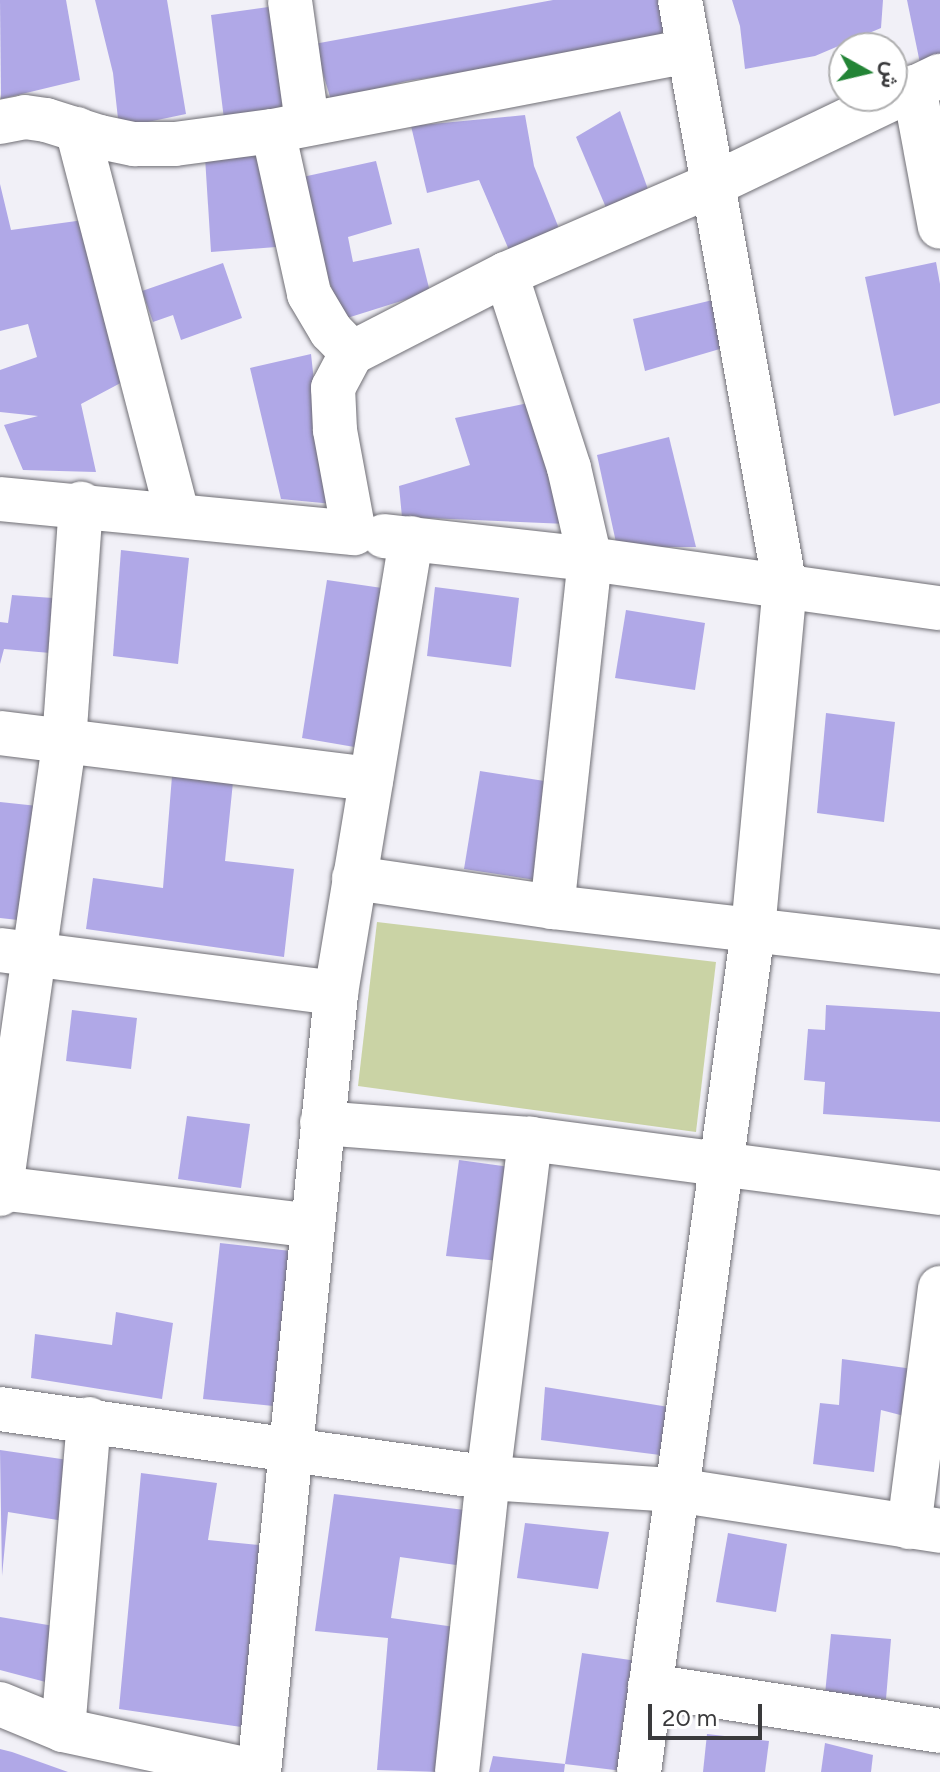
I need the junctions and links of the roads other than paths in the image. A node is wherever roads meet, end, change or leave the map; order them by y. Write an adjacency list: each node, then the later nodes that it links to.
1 (290, 0): 2 (street); 7 (street)
2 (298, 0)
3 (680, 0): 4 (street)
4 (688, 51): 7 (street); 9 (street)
5 (927, 81): 9 (street); 10 (street)
6 (0, 122): 8 (street)
7 (290, 126): 8 (street); 12 (street)
8 (77, 129): 15 (street)
9 (712, 185): 11 (street); 19 (street)
10 (940, 227)
11 (506, 274): 12 (street); 18 (street)
12 (352, 353): 16 (street)
13 (0, 499): 14 (street)
14 (81, 504): 15 (street); 22 (street)
15 (177, 514): 16 (street)
16 (354, 533): 17 (street)
17 (411, 538): 18 (street); 23 (street)
18 (590, 559): 19 (street); 25 (street)
19 (785, 587): 20 (street); 26 (street)
20 (940, 608)
21 (0, 733): 22 (street)
22 (64, 742): 23 (street); 28 (street)
23 (371, 779): 24 (street)
24 (354, 878): 25 (street); 29 (street)
25 (552, 907): 26 (street)
26 (753, 930): 27 (street); 32 (street)
27 (940, 952)
28 (17, 953): 29 (street); 33 (street)
29 (336, 993): 30 (street)
30 (322, 1123): 31 (street); 35 (street)
31 (530, 1139): 32 (street); 41 (street)
32 (718, 1165): 34 (street); 42 (street)
33 (0, 1190): 35 (street)
34 (940, 1193)
35 (313, 1226): 40 (street)
36 (940, 1288): 37 (street)
37 (937, 1336): 43 (street)
38 (0, 1409): 39 (street)
39 (89, 1419): 40 (street); 46 (street)
40 (291, 1450): 41 (street); 48 (street)
41 (488, 1478): 42 (street); 49 (street)
42 (676, 1490): 43 (street); 44 (street)
43 (924, 1529)
44 (650, 1686): 47 (street); 50 (street)
45 (0, 1704): 46 (street)
46 (63, 1730): 48 (street)
47 (940, 1731)
48 (259, 1772)
49 (457, 1772)
50 (639, 1772)

